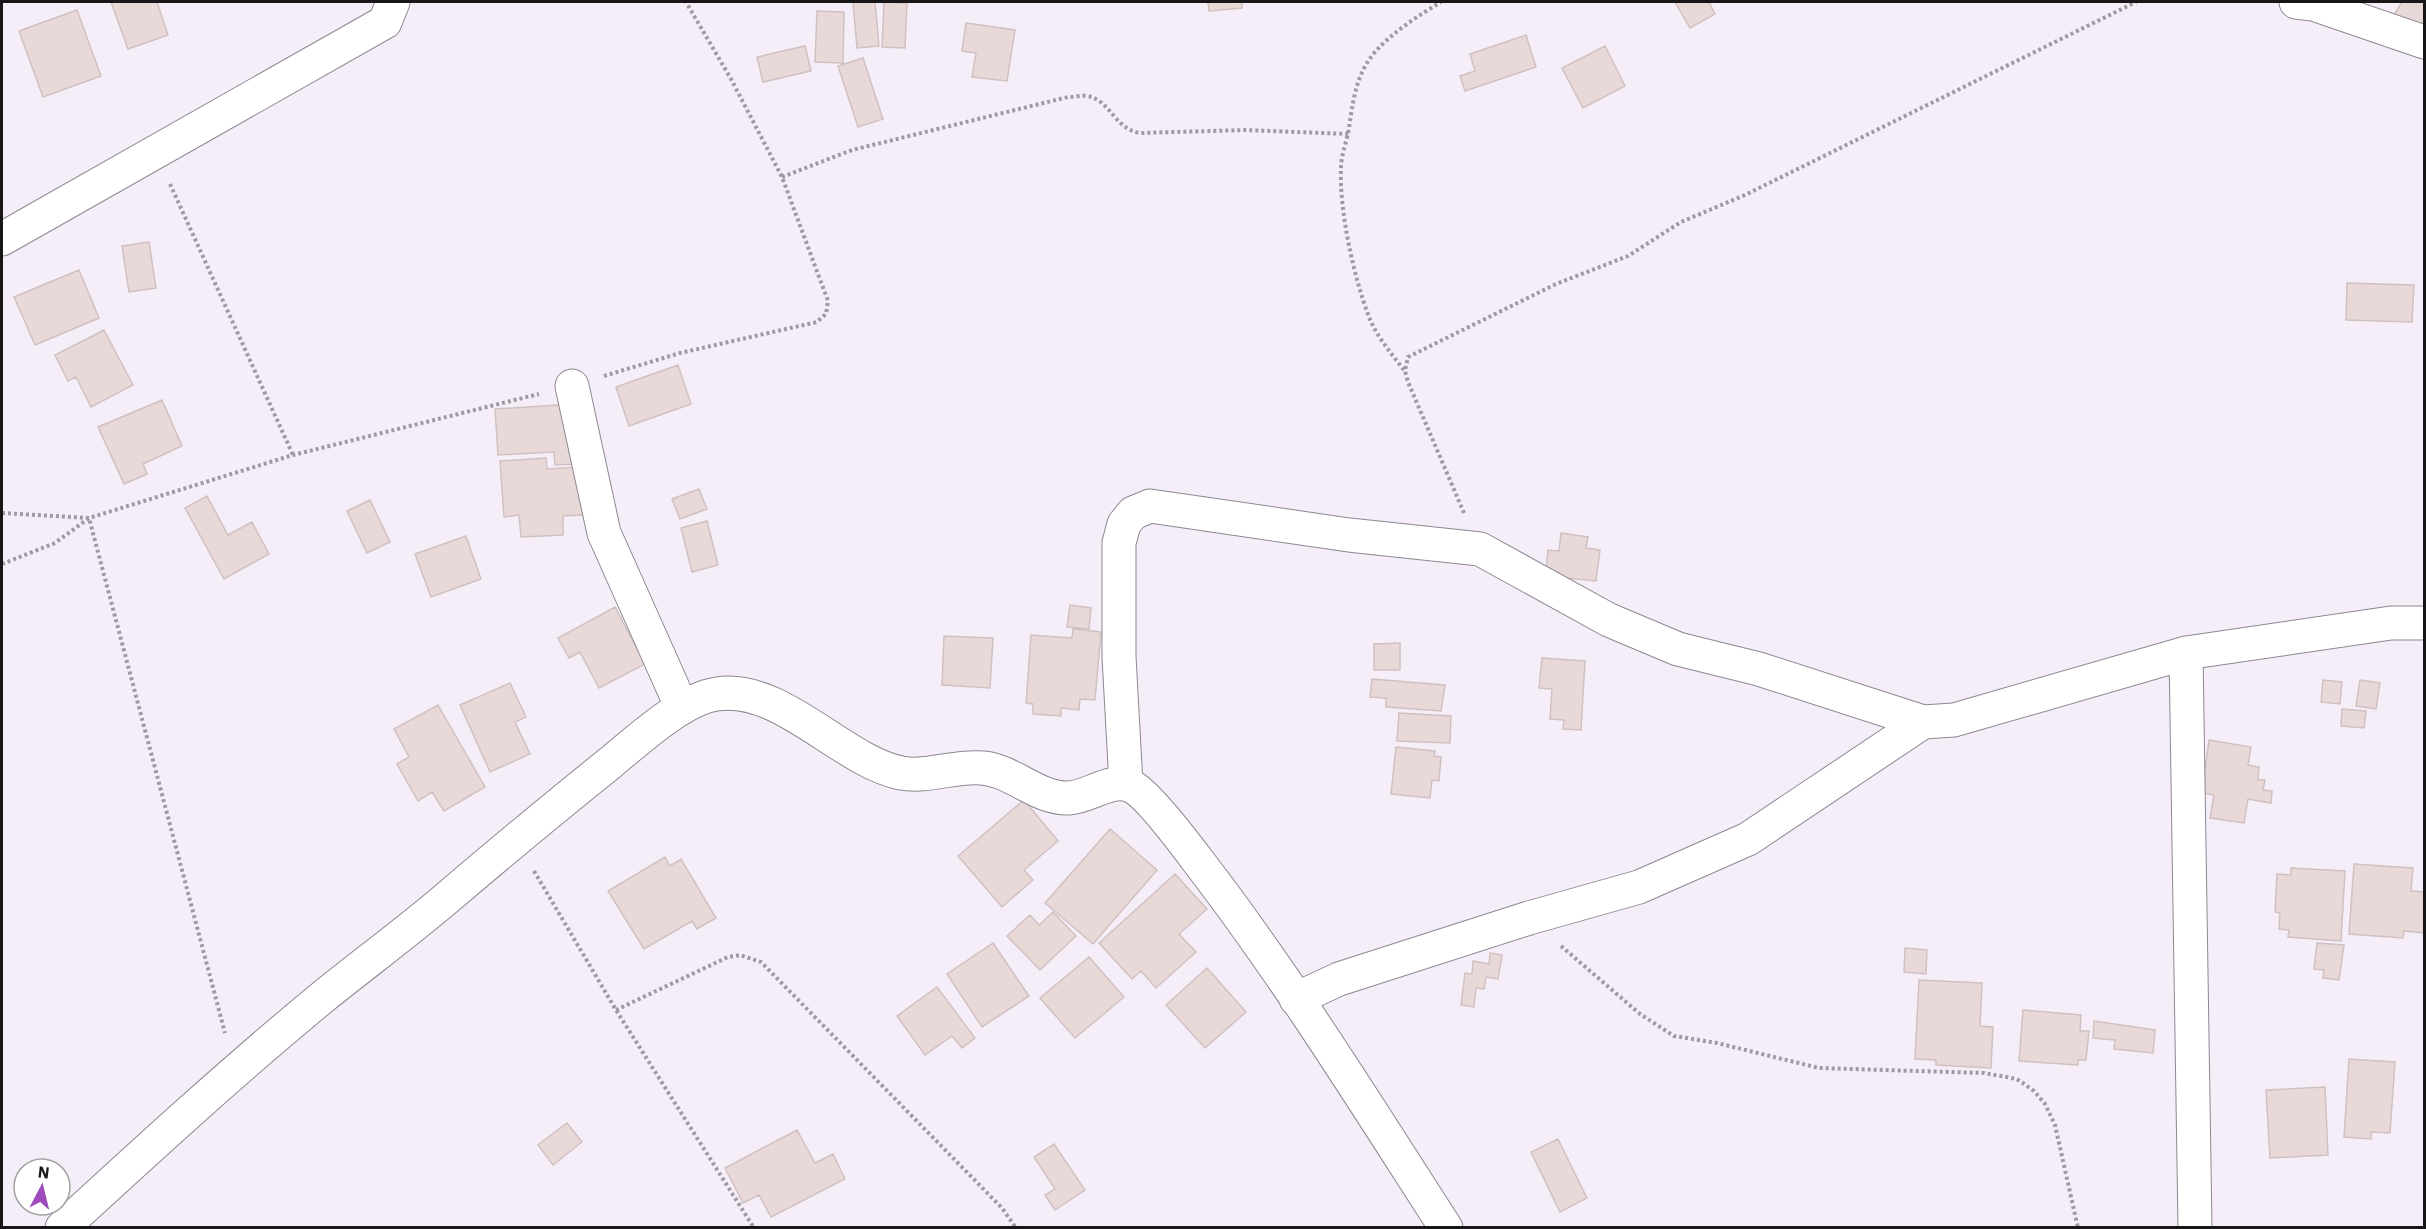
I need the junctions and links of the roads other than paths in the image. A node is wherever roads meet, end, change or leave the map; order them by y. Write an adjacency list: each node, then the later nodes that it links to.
1 (393, 2): 4 (street)
2 (2296, 2): 3 (street)
3 (2424, 42)
4 (2, 239)
5 (572, 386): 8 (street)
6 (2424, 623): 7 (street)
7 (2186, 653): 9 (street); 14 (street)
8 (682, 708): 10 (street); 12 (street)
9 (1923, 722): 10 (street); 11 (street)
10 (1126, 784): 11 (street)
11 (1296, 999): 13 (street)
12 (62, 1227)
13 (1446, 1227)
14 (2195, 1227)

